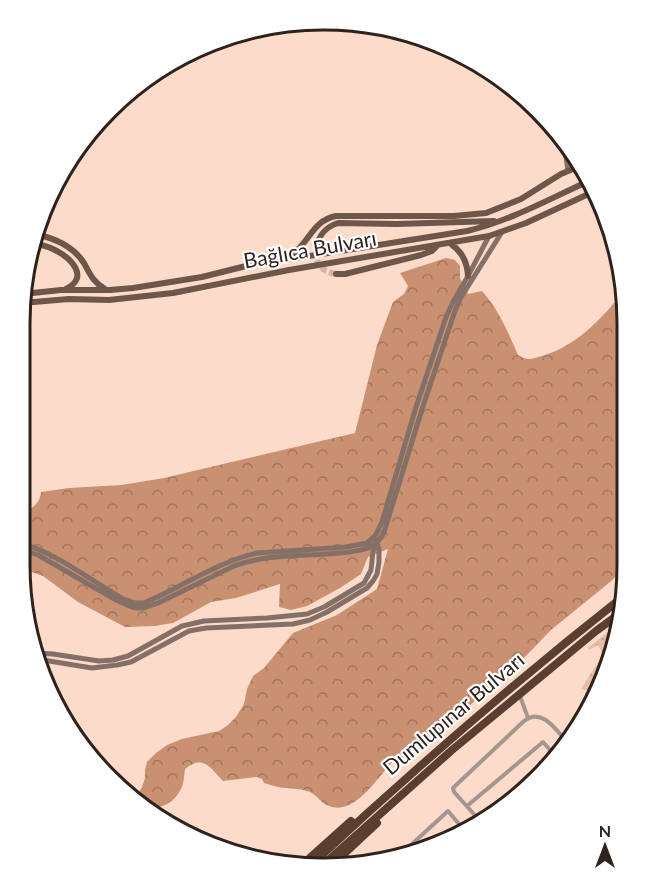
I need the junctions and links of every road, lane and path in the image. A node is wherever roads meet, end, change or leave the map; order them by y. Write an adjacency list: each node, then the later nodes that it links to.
1 (566, 157): 3 (street)
2 (573, 169): 3 (main road)
3 (568, 171): 6 (main road)
4 (582, 184): 7 (main road, Bağlıca Bulvarı)
5 (587, 194): 9 (main road, Bağlıca Bulvarı)
6 (470, 215): 8 (main road); 16 (main road)
7 (503, 220): 8 (main road); 16 (main road, Bağlıca Bulvarı)
8 (454, 223): 15 (main road)
9 (502, 232): 11 (main road, Bağlıca Bulvarı); 24 (street)
10 (44, 236): 20 (main road)
11 (489, 236): 12 (main road, Bağlıca Bulvarı); 18 (street)
12 (450, 243): 14 (main road, Bağlıca Bulvarı); 18 (main road)
13 (41, 245): 19 (main road)
14 (439, 245): 17 (main road); 22 (main road, Bağlıca Bulvarı)
15 (316, 248)
16 (279, 261): 20 (main road, Bağlıca Bulvarı)
17 (336, 274)
18 (468, 276): 23 (street)
19 (61, 290): 20 (main road, Bağlıca Bulvarı); 21 (main road, Bağlıca Bulvarı)
20 (108, 290)
21 (32, 293)
22 (31, 302)
23 (375, 536): 24 (street); 25 (street)
24 (377, 543): 26 (street); 29 (street); 30 (street)
25 (30, 546)
26 (30, 552)
27 (614, 604): 35 (highway, Dumlupınar Bulvarı)
28 (611, 620): 31 (highway, Dumlupınar Bulvarı)
29 (44, 654)
30 (47, 661)
31 (519, 694): 32 (street); 36 (highway, Dumlupınar Bulvarı)
32 (528, 718): 33 (street); 37 (street)
33 (561, 736)
34 (550, 750): 37 (street)
35 (390, 792): 41 (highway); 43 (highway, Dumlupınar Bulvarı)
36 (396, 799): 42 (highway); 44 (highway, Dumlupınar Bulvarı)
37 (467, 806): 38 (street)
38 (476, 816)
39 (460, 825): 40 (street)
40 (412, 844)
41 (311, 857)
42 (340, 857)
43 (319, 858)
44 (331, 858)

